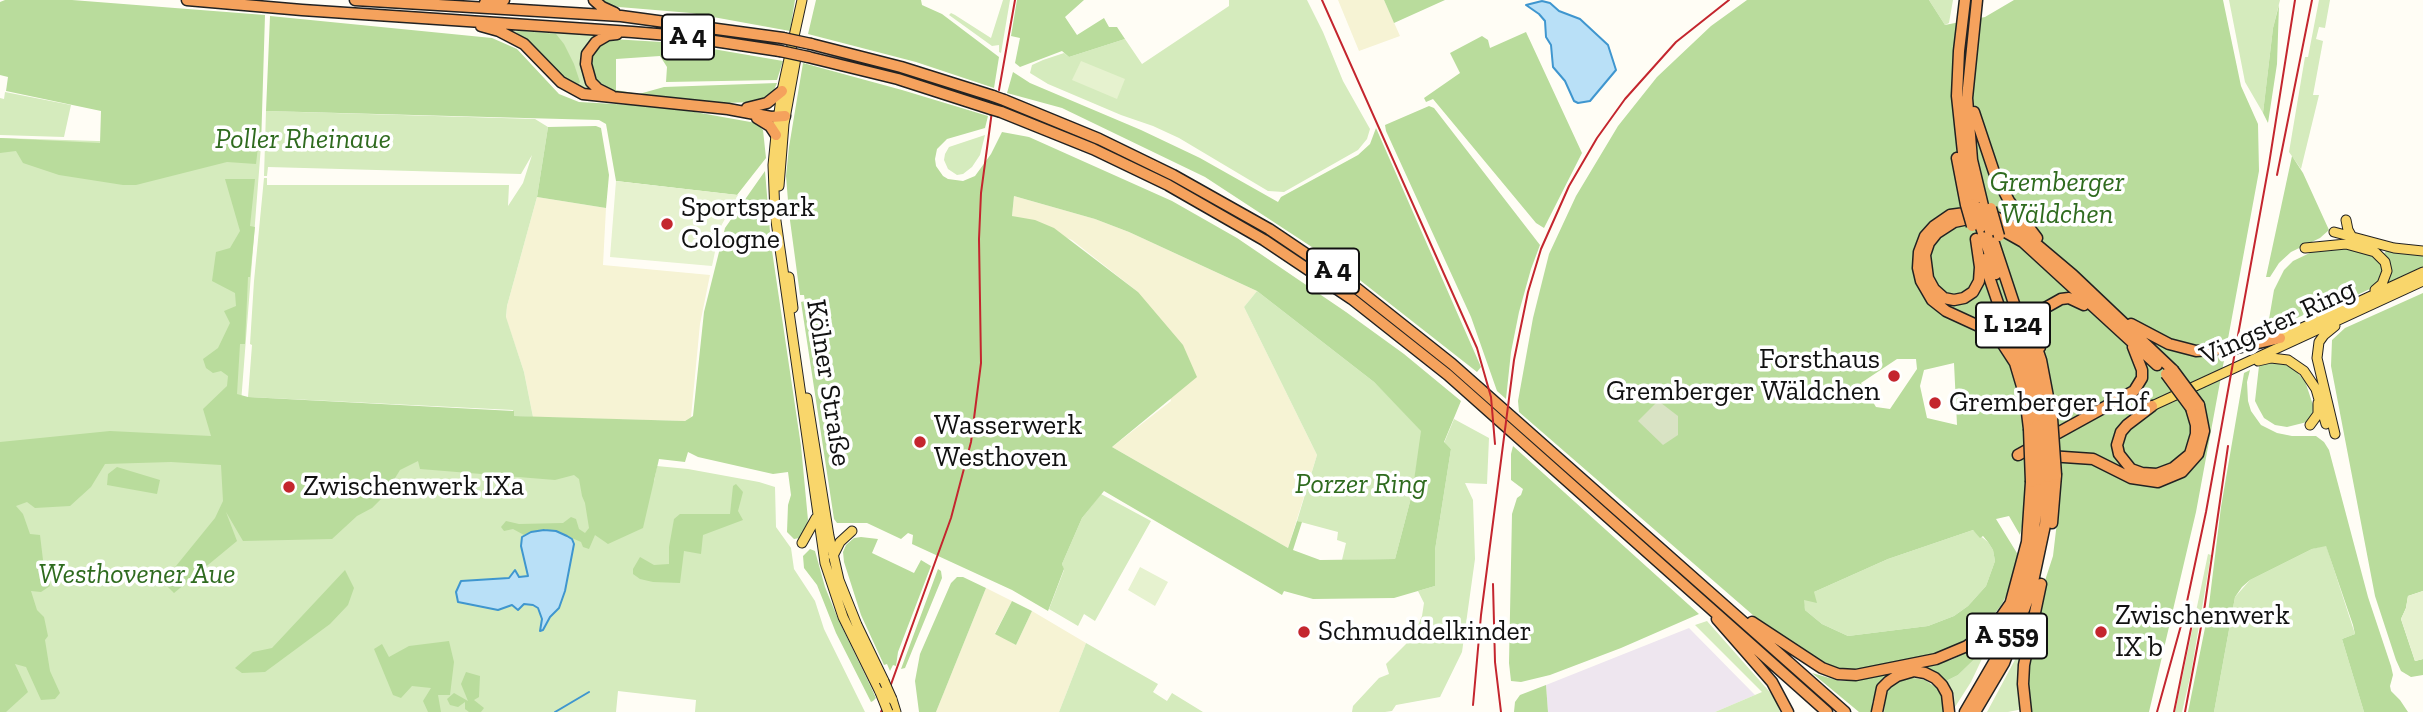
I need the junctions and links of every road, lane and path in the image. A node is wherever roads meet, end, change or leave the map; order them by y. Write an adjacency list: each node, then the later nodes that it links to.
1 (187, 0): 11 (highway, A 4)
2 (355, 0): 9 (highway, A 4)
3 (504, 0): 9 (highway)
4 (594, 0): 10 (highway)
5 (802, 0): 15 (main road, Kölner Straße)
6 (808, 0): 19 (main road, Kölner Straße)
7 (1965, 0): 13 (highway)
8 (1977, 0): 13 (highway)
9 (465, 7): 10 (highway, A 4)
10 (621, 16): 56 (highway, A 4, bridge)
11 (458, 20): 12 (highway, A 4); 16 (highway)
12 (632, 32): 16 (highway); 54 (highway, A 4, bridge)
13 (1966, 36): 14 (highway); 21 (highway)
14 (1970, 59): 18 (highway); 21 (highway)
15 (782, 92): 17 (highway); 19 (main road, Kölner Straße)
16 (618, 98): 17 (highway)
17 (747, 111): 19 (highway); 20 (highway)
18 (1974, 112): 21 (highway); 28 (highway)
19 (781, 115): 20 (main road, Kölner Straße); 52 (main road, Kölner Straße)
20 (776, 135): 48 (main road, Kölner Straße)
21 (1978, 206): 23 (highway, bridge); 23 (highway, bridge)
22 (2346, 220): 25 (main road)
23 (1985, 230): 24 (highway); 36 (highway); 43 (highway, L 124)
24 (1976, 239): 33 (highway); 40 (highway)
25 (2349, 242): 26 (main road); 27 (main road); 31 (main road)
26 (2305, 248)
27 (2423, 251)
28 (2050, 254): 33 (highway); 40 (highway)
29 (2423, 272): 31 (main road, Vingster Ring)
30 (2423, 281): 32 (main road, Vingster Ring)
31 (2363, 300): 34 (main road, Vingster Ring)
32 (2357, 311): 37 (main road, Vingster Ring); 39 (main road)
33 (2105, 312): 34 (highway); 35 (highway); 36 (highway); 38 (highway)
34 (2280, 338)
35 (2130, 341): 38 (highway); 45 (highway)
36 (2041, 360): 43 (highway)
37 (2246, 363): 39 (main road); 41 (main road, Vingster Ring)
38 (2169, 372): 42 (highway, bridge)
39 (2313, 384): 44 (main road)
40 (2026, 400): 43 (highway)
41 (2152, 406): 42 (highway)
42 (2195, 406): 46 (highway)
43 (2041, 423): 47 (highway, bridge); 47 (highway, bridge)
44 (2310, 425)
45 (2018, 455)
46 (2042, 455)
47 (2044, 479): 51 (highway); 53 (highway); 55 (highway)
48 (817, 516): 50 (main road); 58 (main road, Kölner Straße, bridge)
49 (852, 531): 52 (main road)
50 (802, 543)
51 (2036, 555): 67 (highway, A 559); 68 (highway, A 559)
52 (833, 556): 59 (main road, Kölner Straße, bridge)
53 (2038, 595): 69 (highway); 70 (highway)
54 (1706, 602): 60 (highway); 61 (highway, A 4)
55 (2010, 604): 56 (highway); 66 (highway)
56 (1731, 610): 57 (highway, A 4)
57 (1828, 696): 62 (highway, A 4); 63 (highway)
58 (888, 712)
59 (897, 712)
60 (1788, 712)
61 (1827, 712)
62 (1845, 712)
63 (1852, 712)
64 (1877, 712): 65 (highway)
65 (1949, 712)
66 (1958, 712)
67 (1965, 712)
68 (1975, 712)
69 (1983, 712)
70 (2025, 712)

